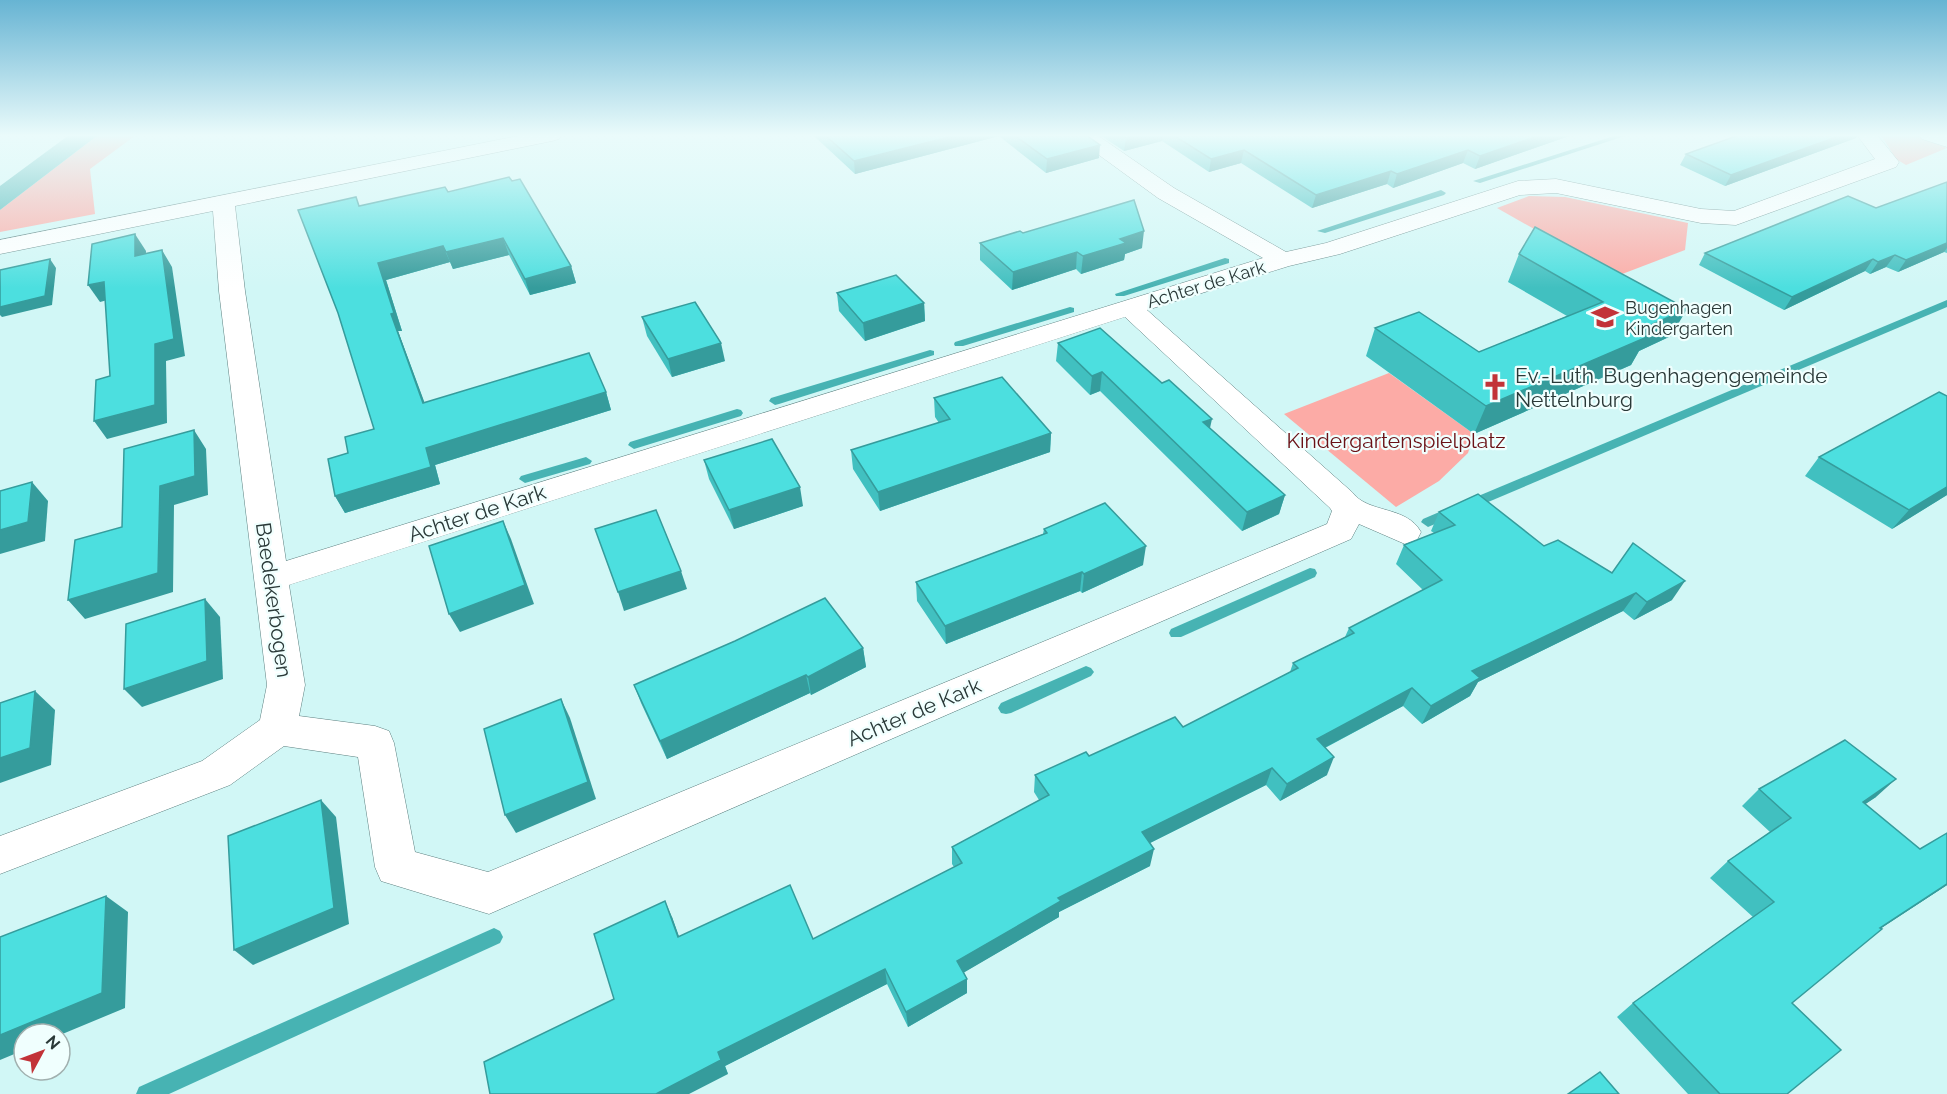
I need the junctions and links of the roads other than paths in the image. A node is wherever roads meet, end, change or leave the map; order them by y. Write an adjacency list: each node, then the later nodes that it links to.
1 (298, 186): 6 (street)
2 (1156, 186): 8 (street)
3 (1555, 186): 8 (street, Achter de Kark)
4 (1556, 186): 5 (street, Achter de Kark)
5 (1823, 186)
6 (223, 201): 7 (street); 12 (street, Baedekerbogen)
7 (0, 247)
8 (1283, 260): 9 (street, Achter de Kark)
9 (1129, 307): 10 (street, Achter de Kark); 12 (street, Achter de Kark)
10 (1348, 510): 11 (street); 13 (street, Achter de Kark)
11 (1405, 532)
12 (270, 578): 13 (street, Baedekerbogen)
13 (278, 729): 14 (street)
14 (0, 855)

